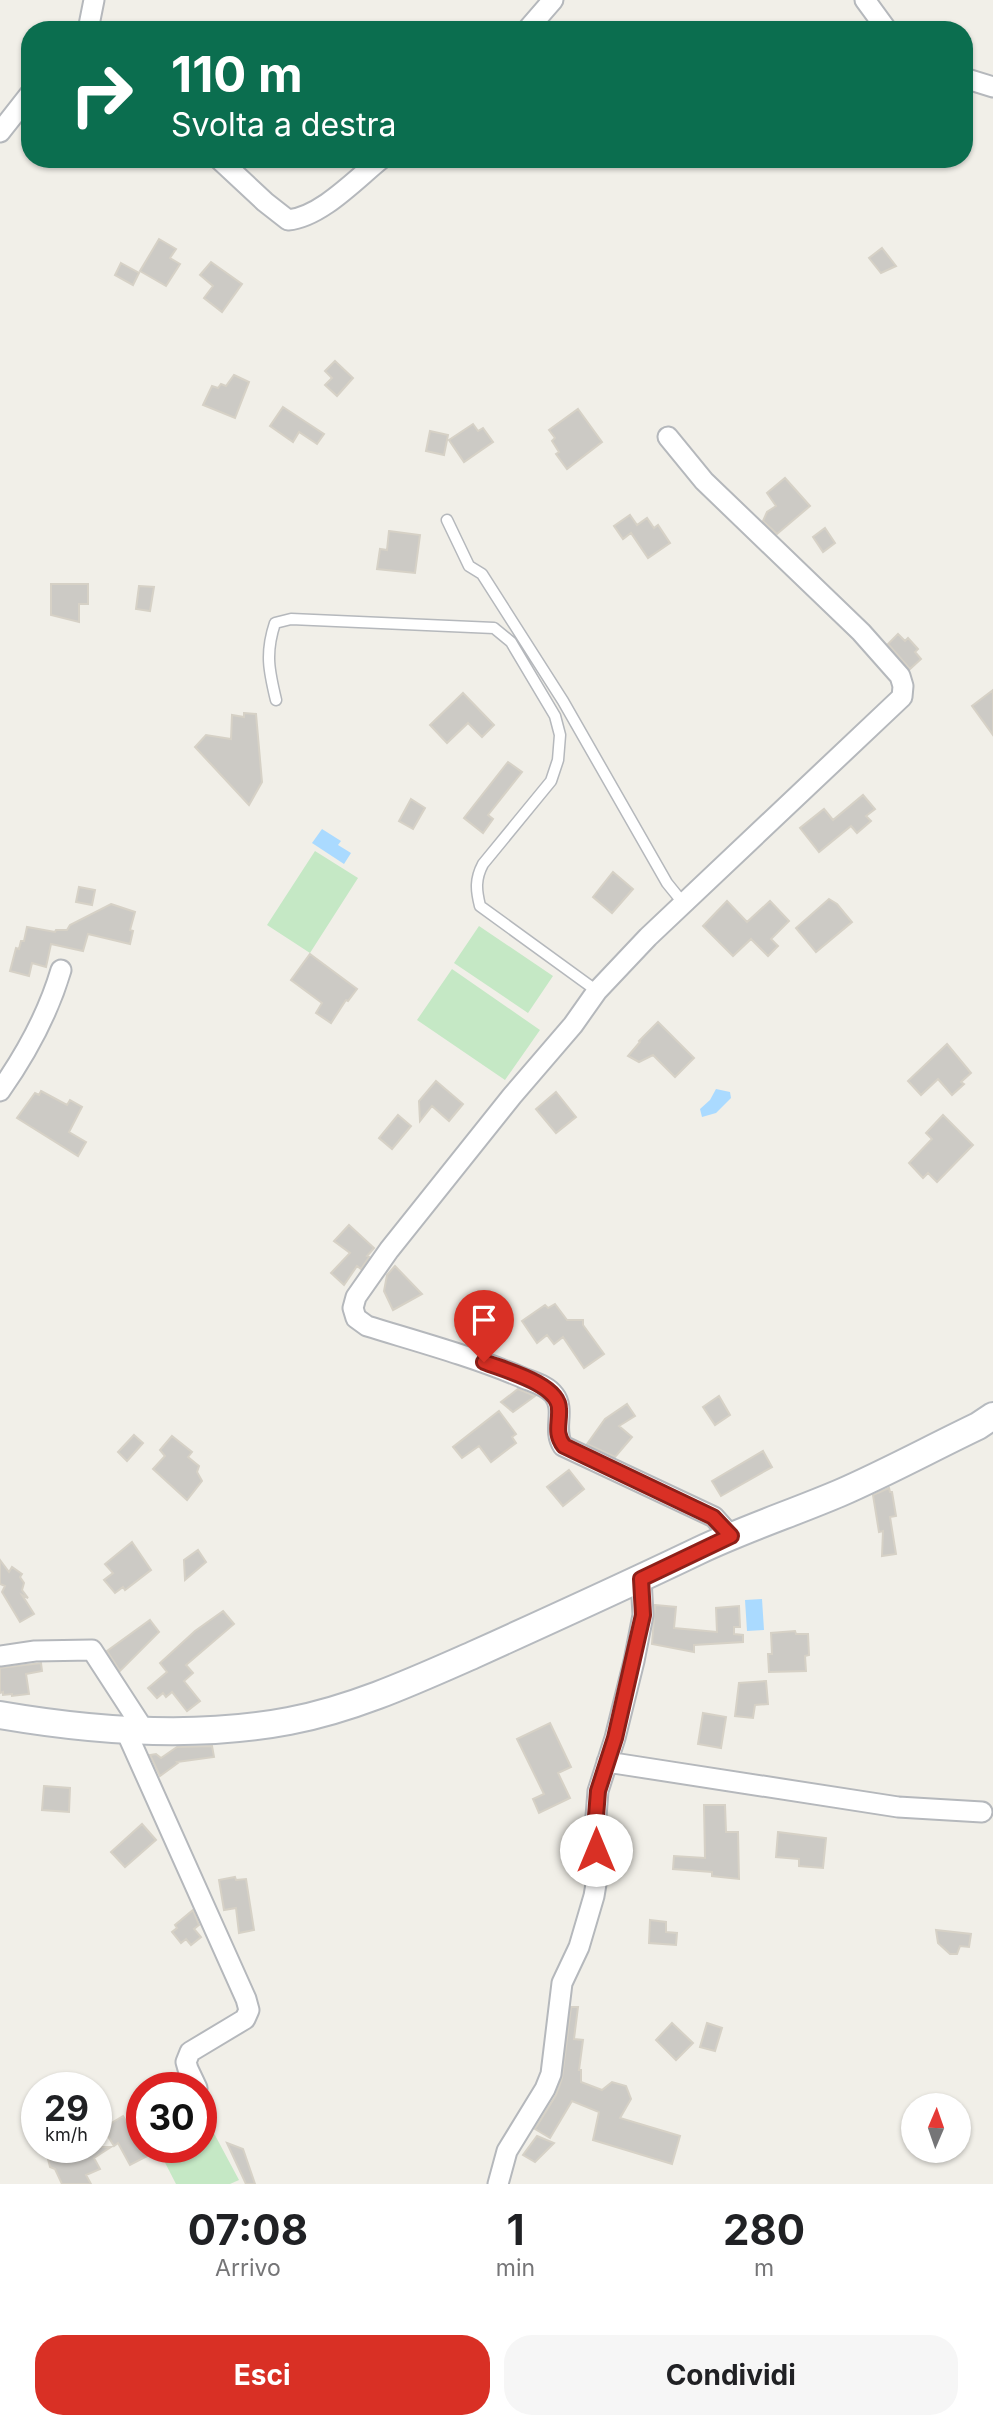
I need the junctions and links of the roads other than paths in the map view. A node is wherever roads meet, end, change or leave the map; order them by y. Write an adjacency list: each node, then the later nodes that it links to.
1 (94, 0): 4 (street)
2 (553, 0): 5 (street)
3 (864, 0): 6 (street)
4 (90, 21)
5 (535, 21)
6 (880, 21)
7 (973, 81): 8 (street)
8 (993, 87)
9 (21, 105): 10 (street)
10 (0, 132)
11 (229, 168): 12 (street)
12 (370, 168)
13 (668, 437): 16 (street)
14 (447, 520): 16 (lane)
15 (276, 700): 18 (lane)
16 (684, 904): 18 (street)
17 (61, 970): 19 (street)
18 (597, 991): 21 (street)
19 (0, 1091)
20 (993, 1416): 21 (main road)
21 (731, 1536): 22 (main road)
22 (641, 1579): 25 (main road); 26 (street)
23 (0, 1656): 25 (street)
24 (0, 1715): 25 (main road)
25 (135, 1730): 28 (street)
26 (607, 1762): 27 (street); 29 (street)
27 (982, 1812)
28 (189, 2072)
29 (498, 2184)

